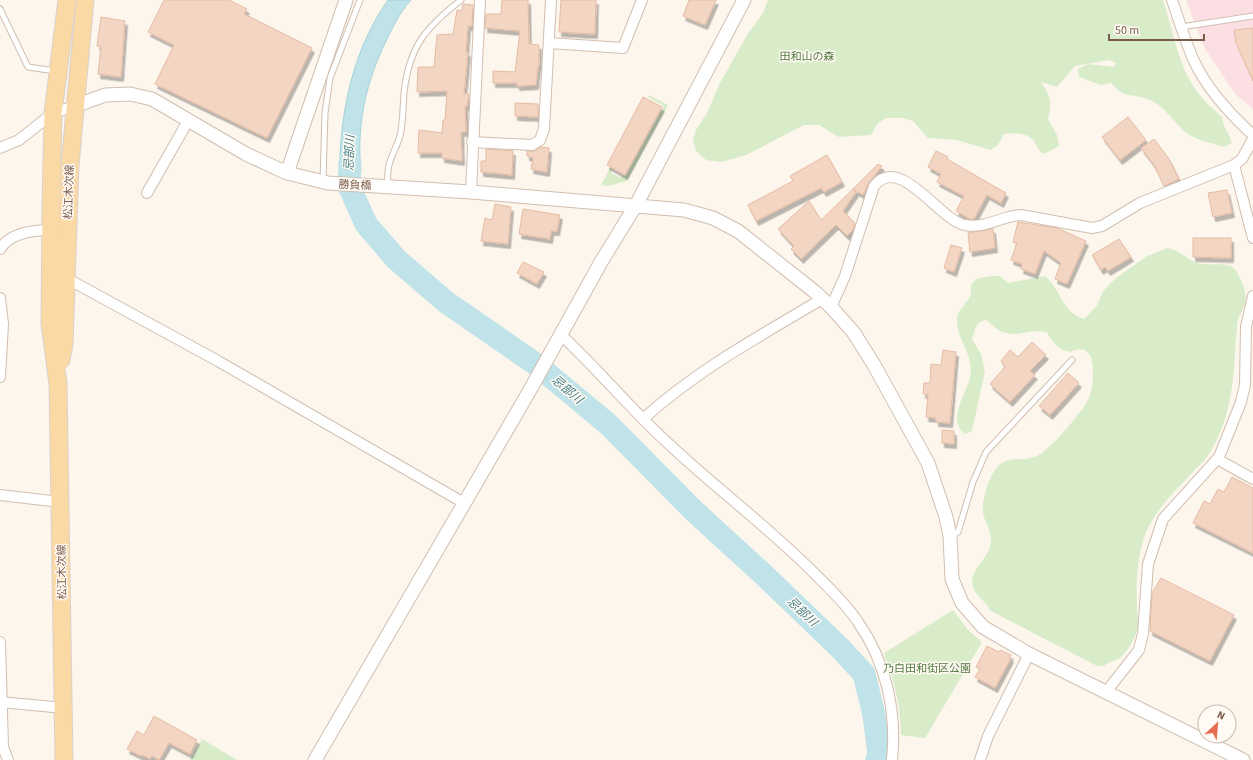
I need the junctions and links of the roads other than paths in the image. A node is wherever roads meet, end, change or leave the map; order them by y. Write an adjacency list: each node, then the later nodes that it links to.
1 (67, 0): 15 (main road, 松江木次線)
2 (86, 0): 16 (main road, 松江木次線)
3 (346, 0): 24 (street)
4 (360, 0): 25 (lane)
5 (461, 0): 26 (lane)
6 (480, 0): 21 (street)
7 (551, 0): 14 (street)
8 (642, 0): 14 (street)
9 (744, 0): 29 (street)
10 (1172, 0): 13 (street)
11 (0, 9): 15 (lane)
12 (1253, 16): 13 (lane)
13 (1181, 27): 19 (street)
14 (549, 43): 21 (street)
15 (58, 72): 17 (main road, 松江木次線)
16 (75, 106): 17 (street); 18 (street, 勝負橋); 33 (main road, 松江木次線)
17 (53, 113): 22 (street); 30 (main road, 松江木次線)
18 (188, 121): 24 (street, 勝負橋); 28 (street)
19 (1253, 135)
20 (1253, 139): 23 (street)
21 (472, 142): 27 (street)
22 (0, 148)
23 (1234, 165): 31 (street); 36 (street)
24 (287, 174): 25 (street, 勝負橋)
25 (325, 183): 26 (street, 勝負橋)
26 (386, 187): 27 (street, 勝負橋)
27 (471, 192): 29 (street, 勝負橋)
28 (147, 193)
29 (636, 206): 36 (street, 勝負橋); 37 (street)
30 (51, 230): 32 (street); 40 (main road, 松江木次線)
31 (1253, 238)
32 (0, 249)
33 (66, 278): 40 (main road, 松江木次線); 46 (street)
34 (1253, 296): 42 (street)
35 (0, 298): 39 (street)
36 (827, 303): 41 (street); 47 (street, 勝負橋)
37 (559, 336): 41 (street); 46 (street)
38 (1072, 360): 47 (lane)
39 (0, 377)
40 (58, 384): 45 (main road, 松江木次線)
41 (643, 419): 57 (street)
42 (1217, 459): 43 (street); 50 (street)
43 (1253, 478)
44 (0, 495): 45 (street)
45 (60, 502): 52 (main road, 松江木次線)
46 (464, 503): 56 (street)
47 (950, 536): 49 (street, 勝負橋)
48 (0, 642): 51 (street)
49 (1030, 654): 50 (street, 勝負橋); 58 (street)
50 (1106, 692): 59 (street, 勝負橋)
51 (1, 702): 52 (street); 53 (street)
52 (64, 708): 55 (main road, 松江木次線)
53 (2, 747): 54 (street)
54 (8, 760)
55 (64, 760)
56 (315, 760)
57 (892, 760)
58 (980, 760)
59 (1243, 760)

